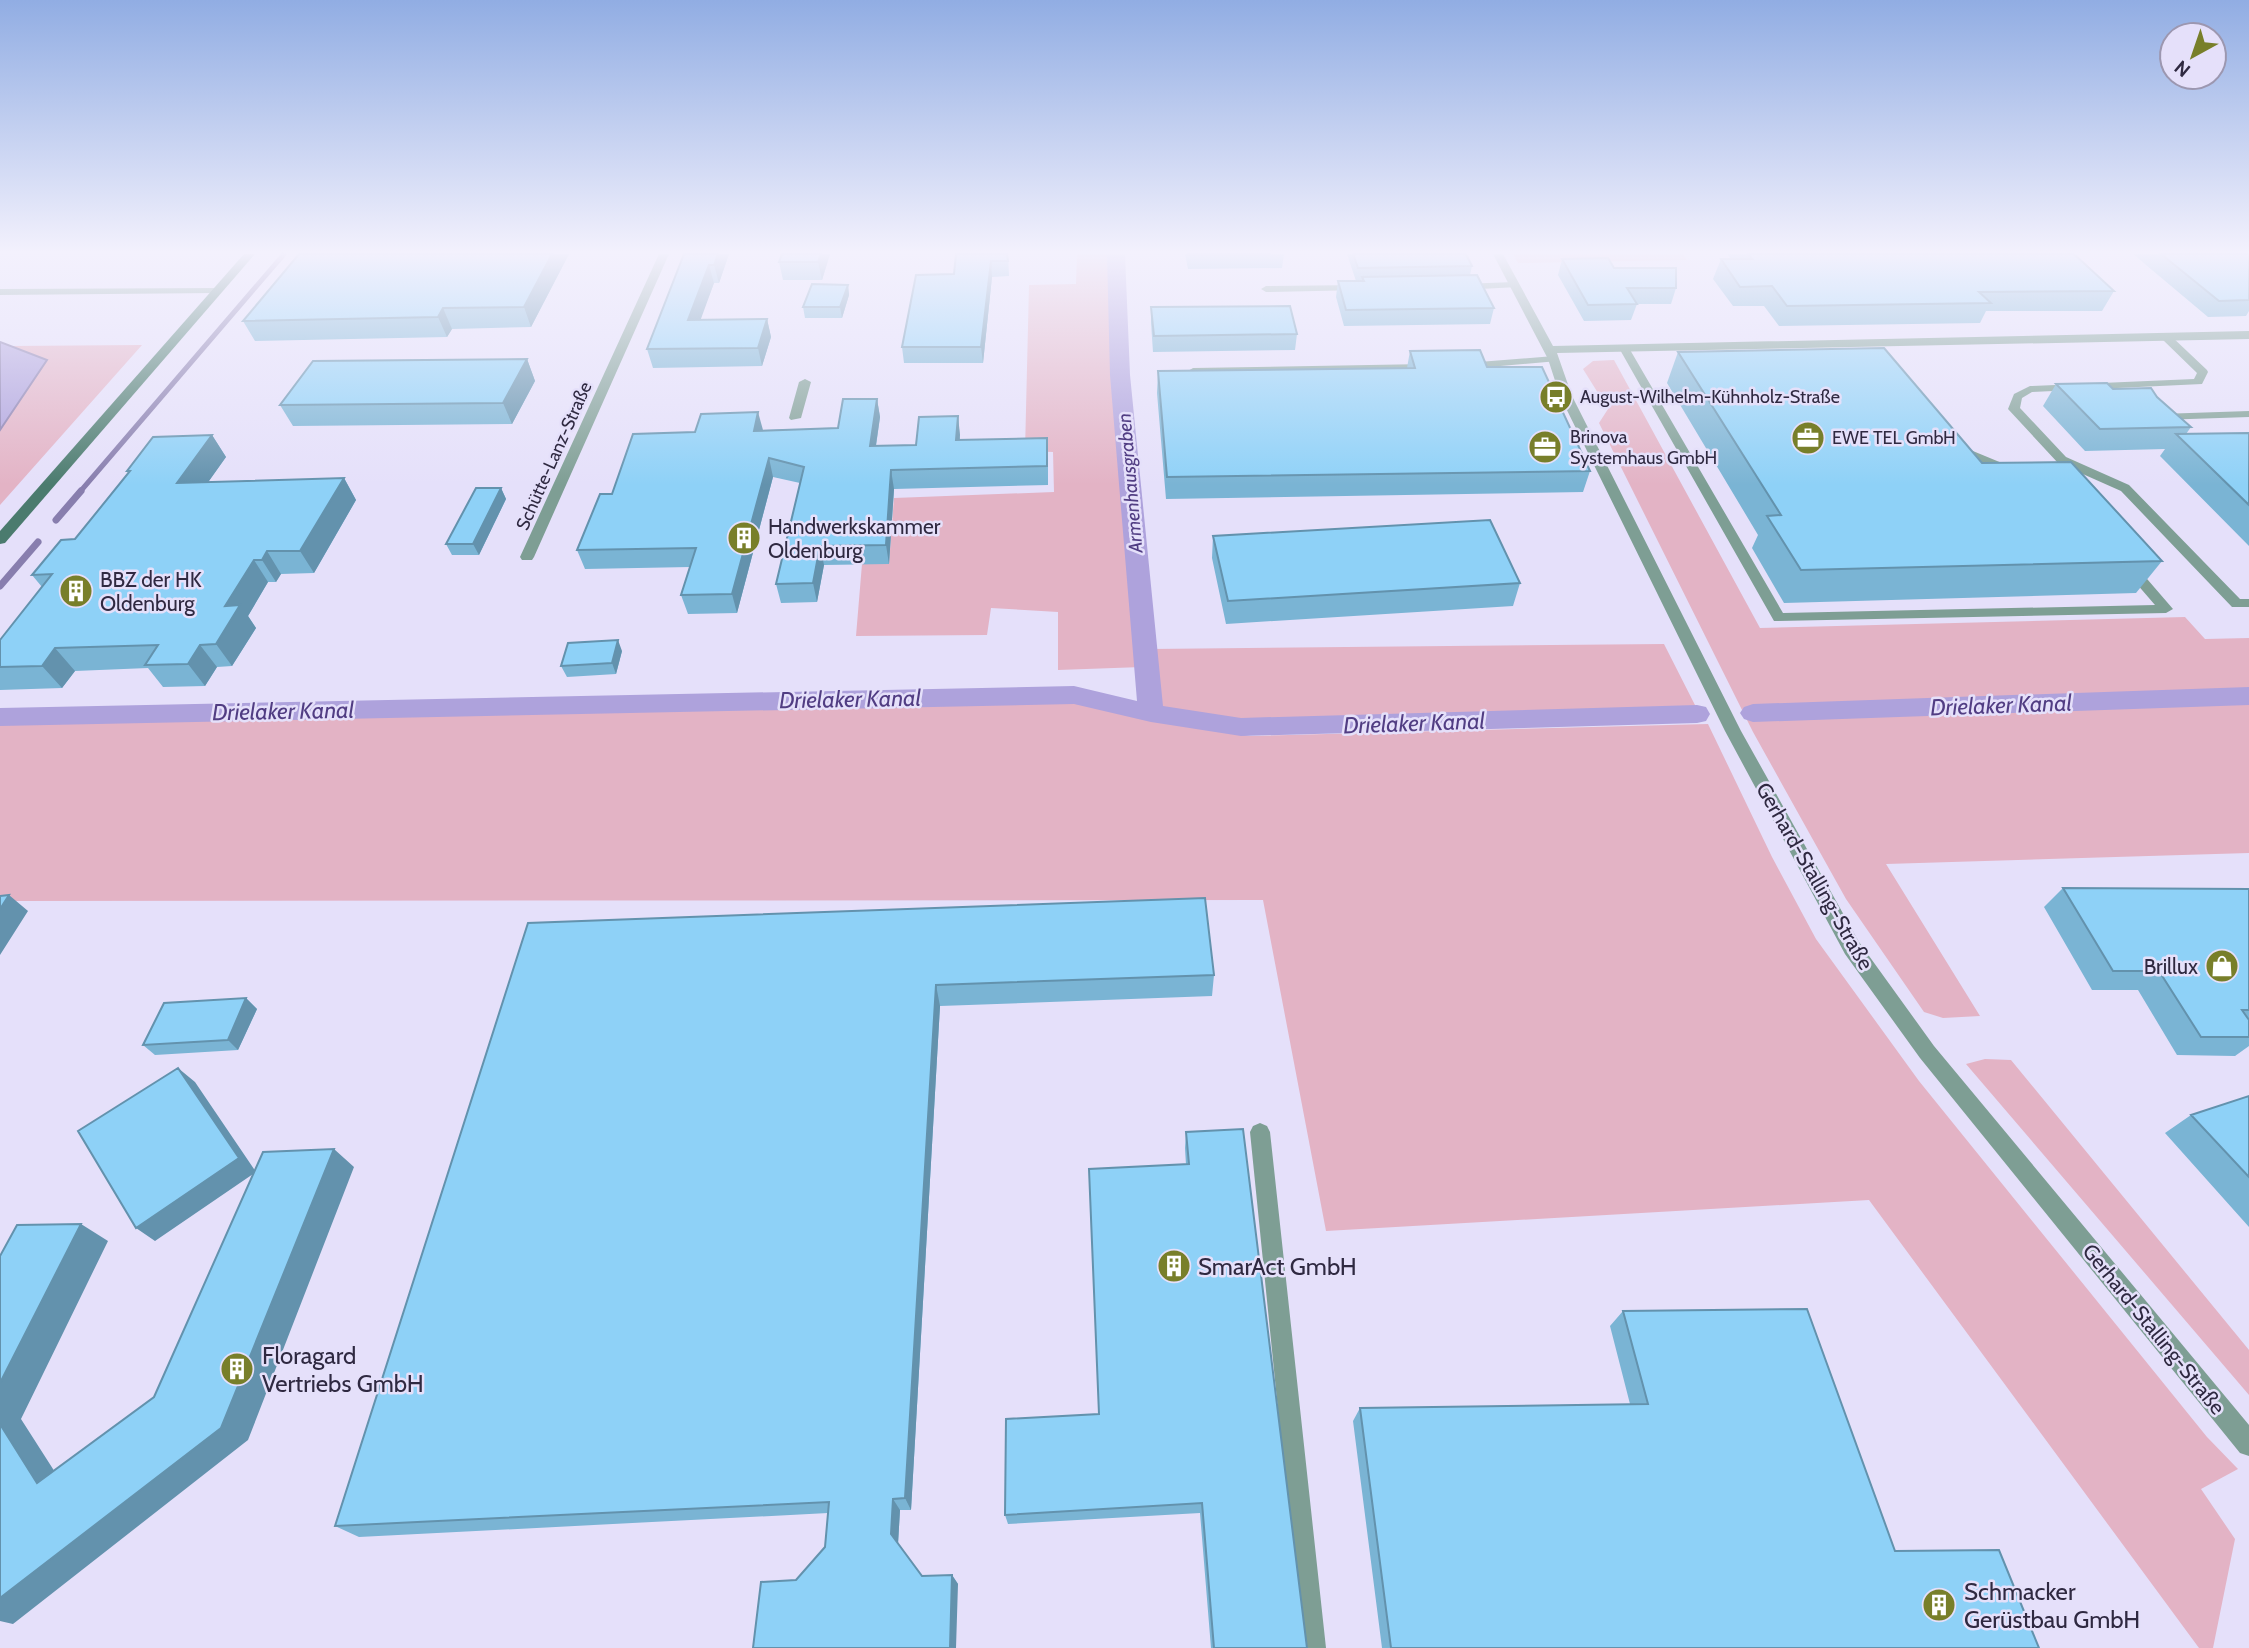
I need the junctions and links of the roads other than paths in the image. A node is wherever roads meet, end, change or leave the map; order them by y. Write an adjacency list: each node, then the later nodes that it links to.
1 (181, 331): 19 (main road)
2 (629, 331): 20 (street, Schütte-Lanz-Straße)
3 (1539, 331): 8 (street)
4 (2249, 335): 5 (street)
5 (2166, 337): 6 (street); 22 (lane)
6 (1849, 344): 7 (street); 9 (lane)
7 (1625, 348): 8 (street); 21 (lane)
8 (1552, 355): 11 (lane); 24 (street, Gerhard-Stalling-Straße)
9 (1863, 362)
10 (1445, 366): 12 (lane)
11 (1458, 366)
12 (1187, 371)
13 (805, 382): 16 (lane)
14 (2249, 414): 15 (lane)
15 (2149, 417)
16 (794, 418)
17 (1946, 444): 18 (lane)
18 (2021, 475)
19 (0, 540)
20 (527, 557)
21 (2124, 561)
22 (2249, 603)
23 (1260, 1132): 25 (lane)
24 (2249, 1444)
25 (1314, 1648)

